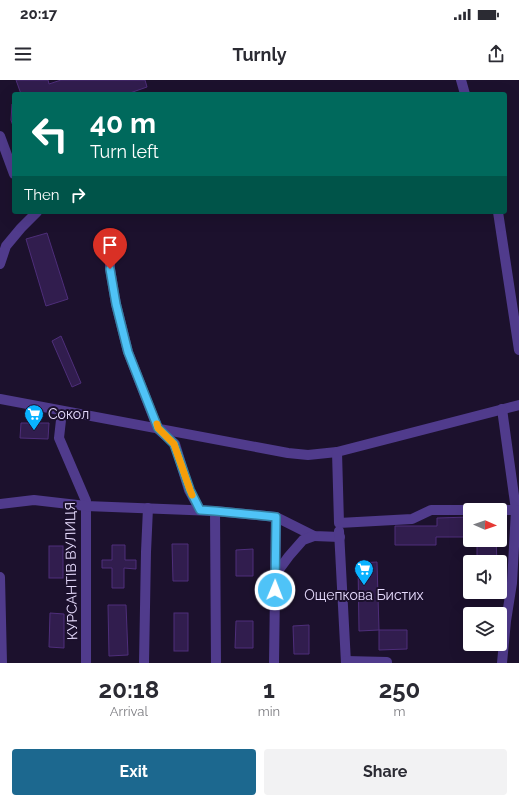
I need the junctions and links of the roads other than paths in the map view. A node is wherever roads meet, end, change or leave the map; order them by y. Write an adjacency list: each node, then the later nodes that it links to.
1 (461, 80): 2 (street)
2 (464, 92)
3 (0, 136): 4 (street)
4 (12, 169)
5 (498, 214): 9 (street)
6 (27, 216): 8 (street)
7 (110, 242): 14 (street)
8 (0, 264)
9 (519, 350)
10 (0, 399): 13 (street)
11 (519, 405): 12 (street)
12 (502, 409): 15 (street); 22 (street)
13 (62, 411): 14 (street); 17 (street, КУРСАНТІВ ВУЛИЦЯ)
14 (158, 428): 15 (street); 19 (street)
15 (337, 452): 25 (street)
16 (0, 504): 17 (street)
17 (86, 506): 18 (street); 32 (street, КУРСАНТІВ ВУЛИЦЯ)
18 (148, 508): 19 (street); 33 (street)
19 (200, 510): 23 (street)
20 (463, 510): 25 (street)
21 (507, 510): 22 (street)
22 (516, 510): 37 (street)
23 (215, 511): 24 (street); 34 (street)
24 (276, 517): 26 (street); 28 (street)
25 (339, 523): 27 (street)
26 (314, 536): 27 (street); 28 (street)
27 (340, 537): 30 (street)
28 (275, 575): 35 (street)
29 (0, 577): 31 (street)
30 (346, 662): 36 (street)
31 (2, 663)
32 (86, 663)
33 (144, 663)
34 (216, 663)
35 (274, 663)
36 (388, 663)
37 (502, 663)

